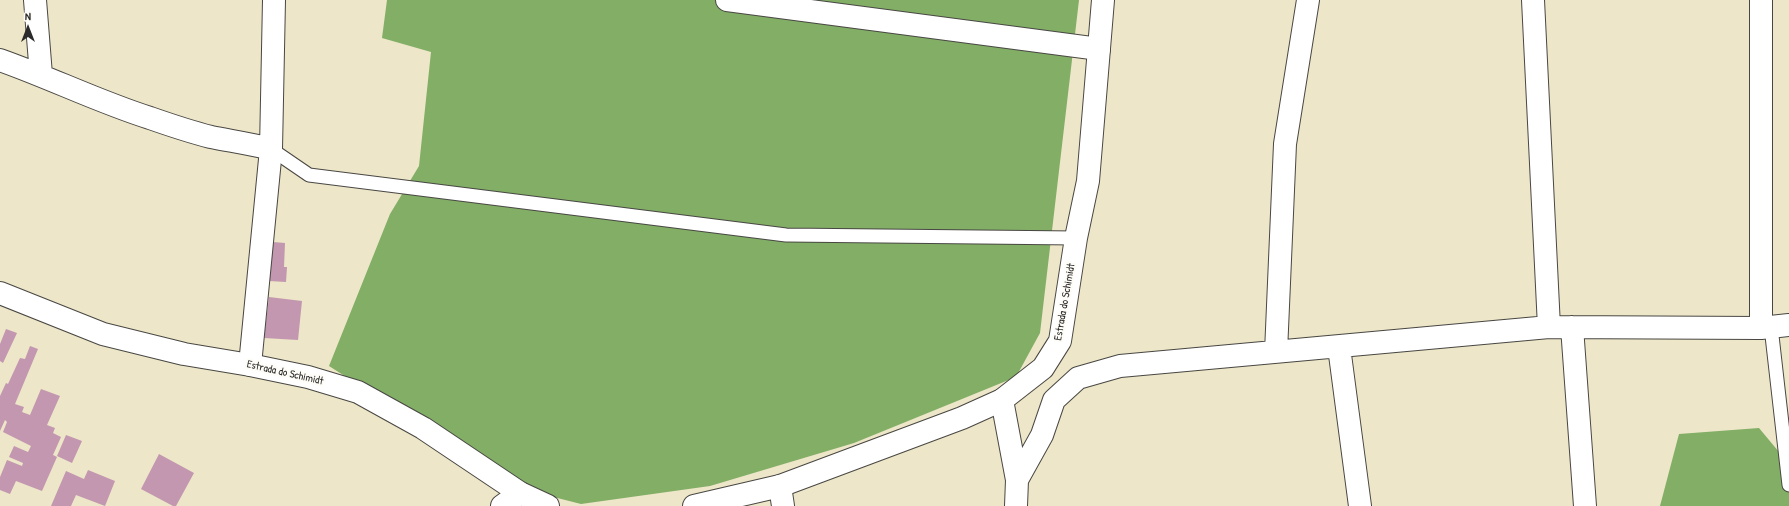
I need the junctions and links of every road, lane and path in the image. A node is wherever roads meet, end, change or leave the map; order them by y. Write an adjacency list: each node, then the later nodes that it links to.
1 (35, 0): 10 (street)
2 (274, 0): 11 (street)
3 (727, 0): 8 (street)
4 (1103, 0): 8 (street, Estrada do Schimidt)
5 (1308, 0): 18 (street)
6 (1533, 0): 15 (street)
7 (1761, 0): 14 (street)
8 (1099, 49): 12 (street, Estrada do Schimidt)
9 (0, 60): 10 (street)
10 (41, 75): 11 (street)
11 (271, 149): 12 (lane); 19 (street)
12 (1076, 238): 20 (street, Estrada do Schimidt)
13 (0, 293): 19 (street, Estrada do Schimidt)
14 (1773, 326): 16 (street); 22 (lane)
15 (1549, 327): 16 (street); 17 (street)
16 (1572, 327): 30 (street)
17 (1339, 347): 18 (street); 29 (street)
18 (1276, 352): 21 (street)
19 (250, 365): 23 (street, Estrada do Schimidt)
20 (1002, 400): 21 (street); 24 (street, Estrada do Schimidt)
21 (1017, 480): 28 (street)
22 (1789, 485)
23 (520, 493): 25 (street); 26 (street, Estrada do Schimidt)
24 (782, 496): 27 (street, Estrada do Schimidt)
25 (502, 506)
26 (548, 506)
27 (694, 506)
28 (1016, 506)
29 (1360, 506)
30 (1585, 506)

